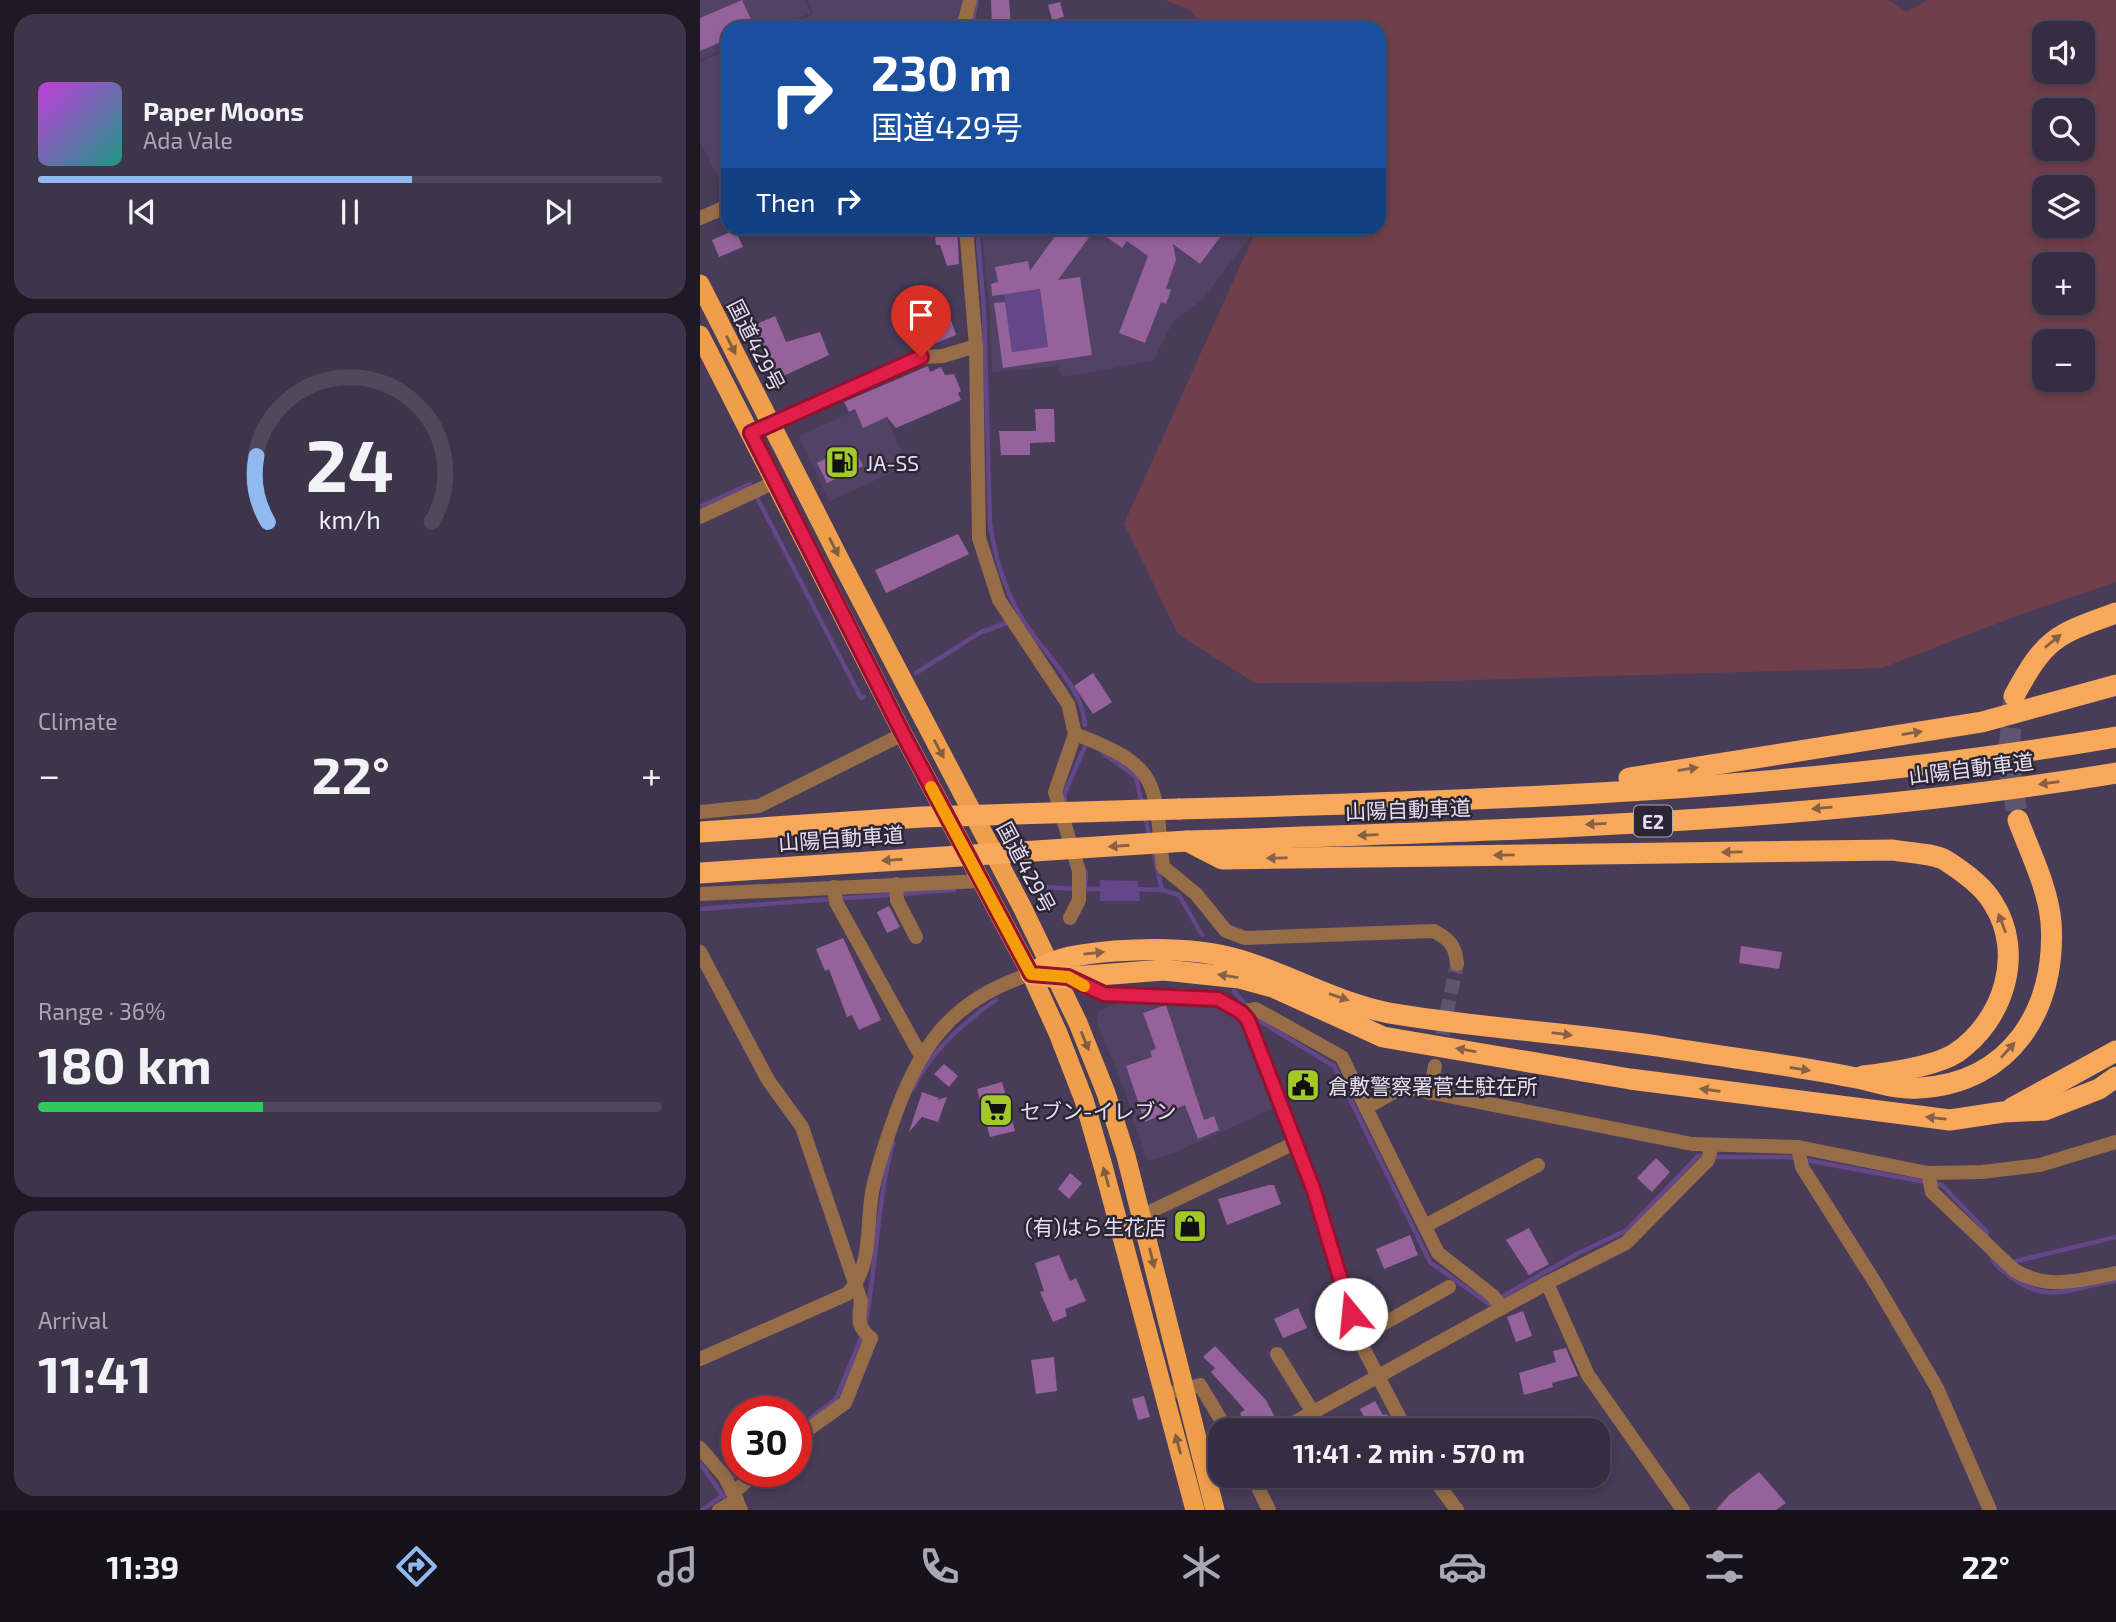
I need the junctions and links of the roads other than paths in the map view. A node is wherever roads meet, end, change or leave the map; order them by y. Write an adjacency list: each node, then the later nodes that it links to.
1 (970, 0): 2 (street)
2 (966, 21)
3 (721, 209): 4 (street)
4 (700, 218)
5 (967, 235): 8 (street)
6 (700, 284): 9 (highway, 国道429号, one-way to 9)
7 (700, 335): 10 (highway, 国道429号)
8 (976, 345): 9 (street); 17 (street)
9 (771, 423): 10 (street); 34 (highway, 国道429号, one-way to 34)
10 (751, 433): 11 (highway, 国道429号)
11 (762, 488): 12 (street); 16 (highway, 国道429号)
12 (700, 517)
13 (2116, 613): 15 (highway, one-way to 13)
14 (2116, 685): 20 (highway, one-way to 14)
15 (2014, 696)
16 (903, 734): 21 (street); 26 (highway, 国道429号)
17 (1075, 734): 30 (street); 33 (street)
18 (2116, 737): 20 (highway, 山陽自動車道 / E2)
19 (2116, 772): 24 (highway, 山陽自動車道 / E2, one-way to 24)
20 (1475, 802): 23 (highway, 山陽自動車道 / E2, bridge)
21 (700, 812)
22 (2018, 820): 40 (highway, one-way to 22)
23 (700, 832)
24 (1187, 841): 25 (highway, 山陽自動車道 / E2, one-way to 25, bridge); 40 (highway, one-way to 24)
25 (700, 873)
26 (982, 881): 27 (street); 35 (highway, 国道429号)
27 (896, 892): 29 (street); 31 (street)
28 (700, 894): 29 (street)
29 (835, 894): 38 (street)
30 (1070, 918)
31 (916, 937)
32 (700, 952): 55 (street)
33 (1457, 964)
34 (1059, 972): 35 (highway); 36 (street); 40 (highway, one-way to 40); 44 (highway, one-way to 34); 51 (highway, 国道429号, one-way to 51)
35 (1031, 974): 38 (street); 62 (highway, 国道429号, one-way to 35)
36 (1245, 1011): 43 (street); 46 (street)
37 (2116, 1051): 44 (highway)
38 (920, 1056): 55 (street)
39 (1435, 1066): 42 (street)
40 (1854, 1077)
41 (2116, 1077): 44 (highway)
42 (1430, 1093): 43 (street); 47 (street)
43 (1366, 1108): 52 (street)
44 (2003, 1112)
45 (2116, 1142): 50 (street)
46 (1295, 1143): 51 (street); 58 (street)
47 (1710, 1153): 48 (street); 54 (street)
48 (1799, 1154): 50 (street); 78 (street)
49 (1538, 1166): 52 (street)
50 (1928, 1180): 53 (street)
51 (1141, 1216): 62 (highway, 国道429号, one-way to 62)
52 (1425, 1226): 57 (street)
53 (2116, 1273)
54 (1547, 1283): 57 (street); 77 (street)
55 (856, 1284): 60 (street); 67 (street)
56 (1448, 1287): 58 (street)
57 (1498, 1302): 61 (street)
58 (1358, 1338): 61 (street)
59 (1277, 1354): 63 (street)
60 (700, 1359)
61 (1378, 1376): 63 (street); 66 (street)
62 (1175, 1391): 64 (street); 73 (highway, 国道429号, one-way to 62); 74 (highway, 国道429号)
63 (1312, 1411): 65 (street)
64 (1220, 1418)
65 (1301, 1418)
66 (1400, 1418)
67 (812, 1427)
68 (700, 1448): 72 (street)
69 (745, 1487): 72 (street)
70 (1258, 1488): 75 (street)
71 (1441, 1488): 76 (street)
72 (731, 1504)
73 (1195, 1510)
74 (1215, 1510)
75 (1269, 1510)
76 (1457, 1510)
77 (1683, 1510)
78 (1990, 1510)

